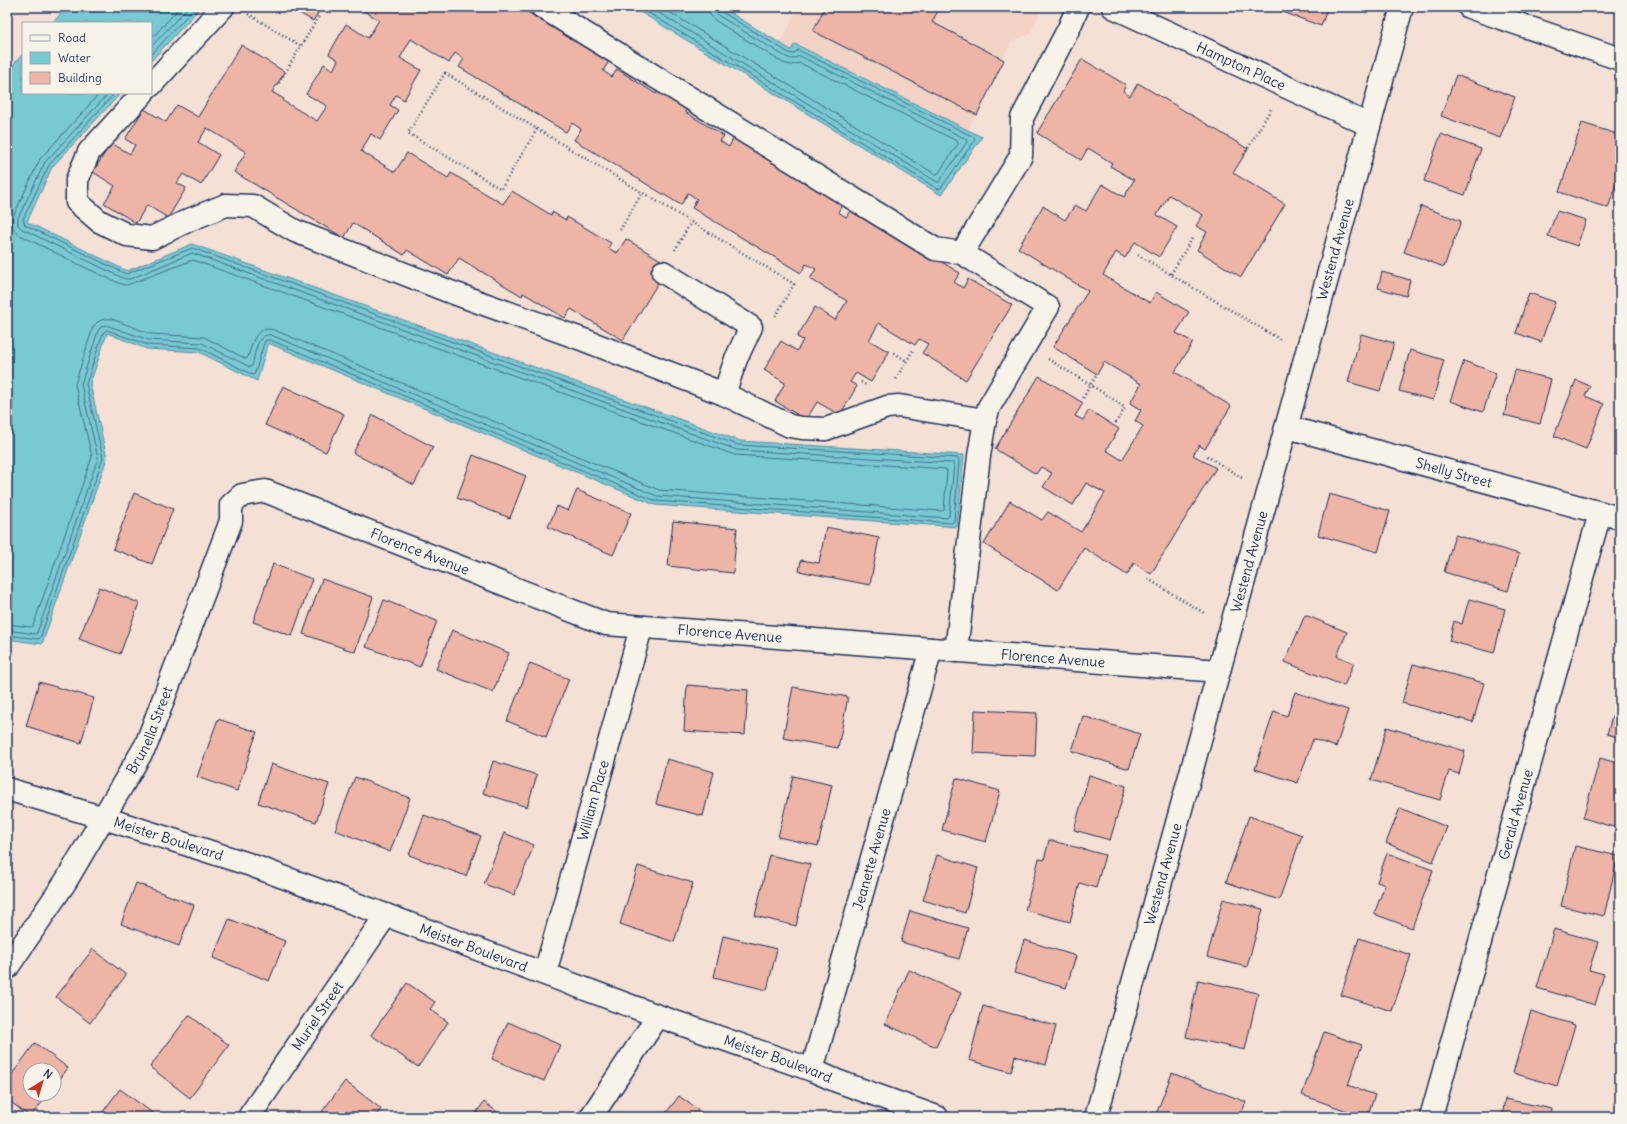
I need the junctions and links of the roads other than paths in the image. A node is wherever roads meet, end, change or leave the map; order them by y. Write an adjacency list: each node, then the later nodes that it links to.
1 (542, 7): 11 (street)
2 (1078, 7): 11 (street)
3 (1113, 7): 10 (street, Hampton Place)
4 (1402, 7): 10 (street, Westend Avenue)
5 (1469, 7): 7 (street)
6 (233, 9): 8 (street)
7 (1620, 59)
8 (152, 84)
9 (143, 94): 13 (street)
10 (1369, 125): 15 (street, Westend Avenue)
11 (962, 253): 14 (street)
12 (663, 272): 13 (street)
13 (724, 394): 14 (street)
14 (985, 420): 20 (street)
15 (1287, 427): 17 (street, Shelly Street); 21 (street, Westend Avenue)
16 (265, 491): 18 (street, Florence Avenue); 23 (street, Brunella Street)
17 (1610, 516): 33 (street, Gerald Avenue)
18 (641, 628): 19 (street, Florence Avenue); 26 (street, William Place)
19 (931, 649): 20 (street, Florence Avenue); 28 (street, Jeanette Avenue)
20 (956, 650): 21 (street, Florence Avenue)
21 (1219, 671): 32 (street, Westend Avenue)
22 (7, 789): 23 (street, Meister Boulevard)
23 (104, 818): 24 (street, Meister Boulevard); 25 (street, Brunella Street)
24 (386, 915): 26 (street, Meister Boulevard); 29 (street, Muriel Street)
25 (7, 968)
26 (545, 973): 27 (street, Meister Boulevard)
27 (658, 1016): 28 (street, Meister Boulevard); 30 (street)
28 (812, 1070): 31 (street, Meister Boulevard)
29 (249, 1117)
30 (591, 1117)
31 (936, 1117)
32 (1096, 1117)
33 (1431, 1117)

